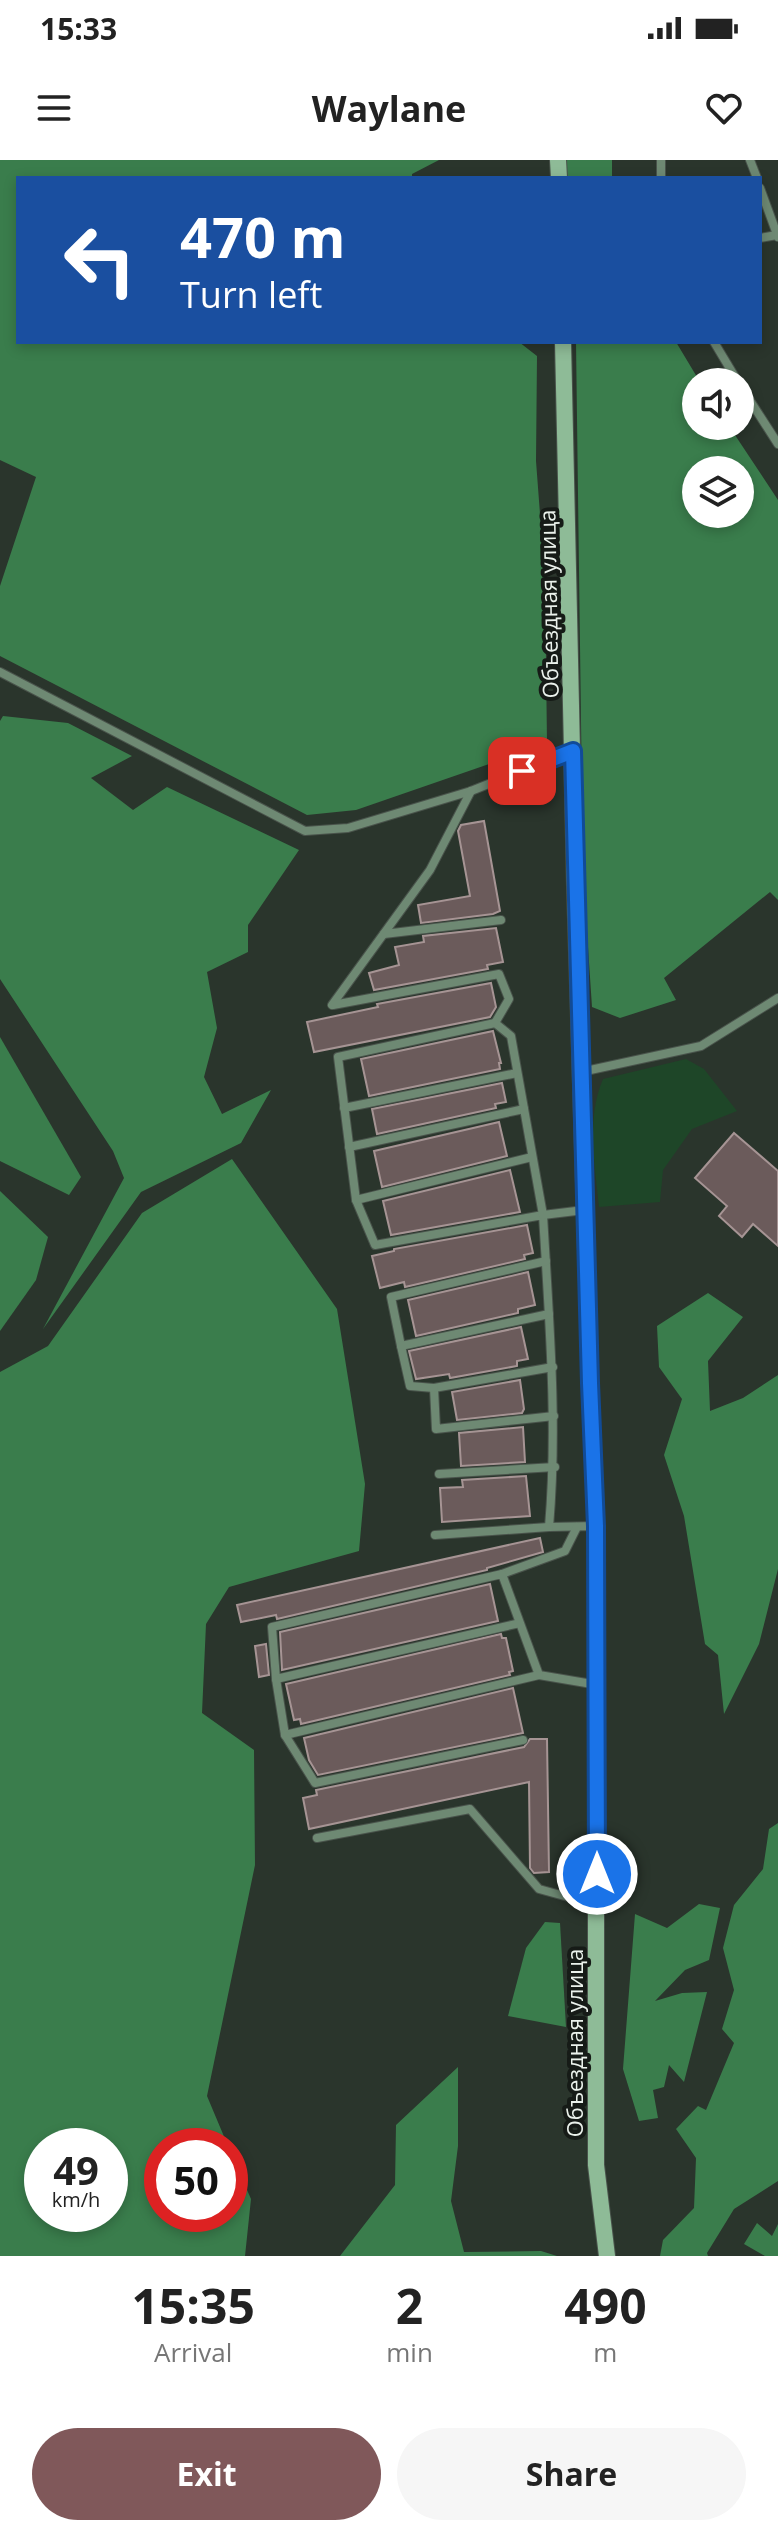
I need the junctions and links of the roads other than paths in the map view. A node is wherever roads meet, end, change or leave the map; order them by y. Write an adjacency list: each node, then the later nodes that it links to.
1 (762, 194): 2 (lane)
2 (777, 236)
3 (563, 344): 9 (main road, Объездная улица)
4 (715, 344): 5 (lane)
5 (729, 368)
6 (754, 407): 7 (lane)
7 (778, 444)
8 (0, 672): 10 (lane)
9 (573, 751): 10 (lane); 15 (main road, Объездная улица)
10 (471, 791): 12 (lane)
11 (501, 920): 12 (lane)
12 (384, 934): 14 (lane)
13 (778, 998): 15 (lane)
14 (495, 1023): 16 (lane); 17 (lane)
15 (581, 1072): 22 (main road, Объездная улица)
16 (517, 1073): 17 (lane); 18 (lane)
17 (344, 1108): 19 (lane)
18 (524, 1109): 19 (lane); 20 (lane)
19 (349, 1147): 21 (lane)
20 (532, 1157): 21 (lane); 23 (lane)
21 (356, 1200): 23 (lane)
22 (585, 1210): 23 (lane); 32 (main road, Объездная улица)
23 (543, 1215): 24 (lane)
24 (546, 1261): 25 (lane); 26 (lane)
25 (549, 1314): 26 (lane); 27 (lane)
26 (401, 1346): 28 (lane)
27 (553, 1367): 28 (lane); 29 (lane)
28 (434, 1388): 29 (lane)
29 (554, 1416): 30 (lane)
30 (555, 1467): 31 (lane); 33 (lane)
31 (439, 1474)
32 (596, 1526): 34 (lane); 40 (main road, Объездная улица)
33 (549, 1527): 34 (lane); 35 (lane)
34 (577, 1527): 36 (lane)
35 (435, 1535)
36 (502, 1574): 37 (lane); 39 (lane)
37 (520, 1623): 38 (lane); 39 (lane)
38 (539, 1675): 40 (lane); 41 (lane)
39 (276, 1679): 41 (lane)
40 (598, 1685): 44 (main road, Объездная улица)
41 (285, 1735): 42 (lane)
42 (523, 1740)
43 (317, 1838): 44 (lane)
44 (597, 1905): 45 (main road, Объездная улица)
45 (607, 2256)

